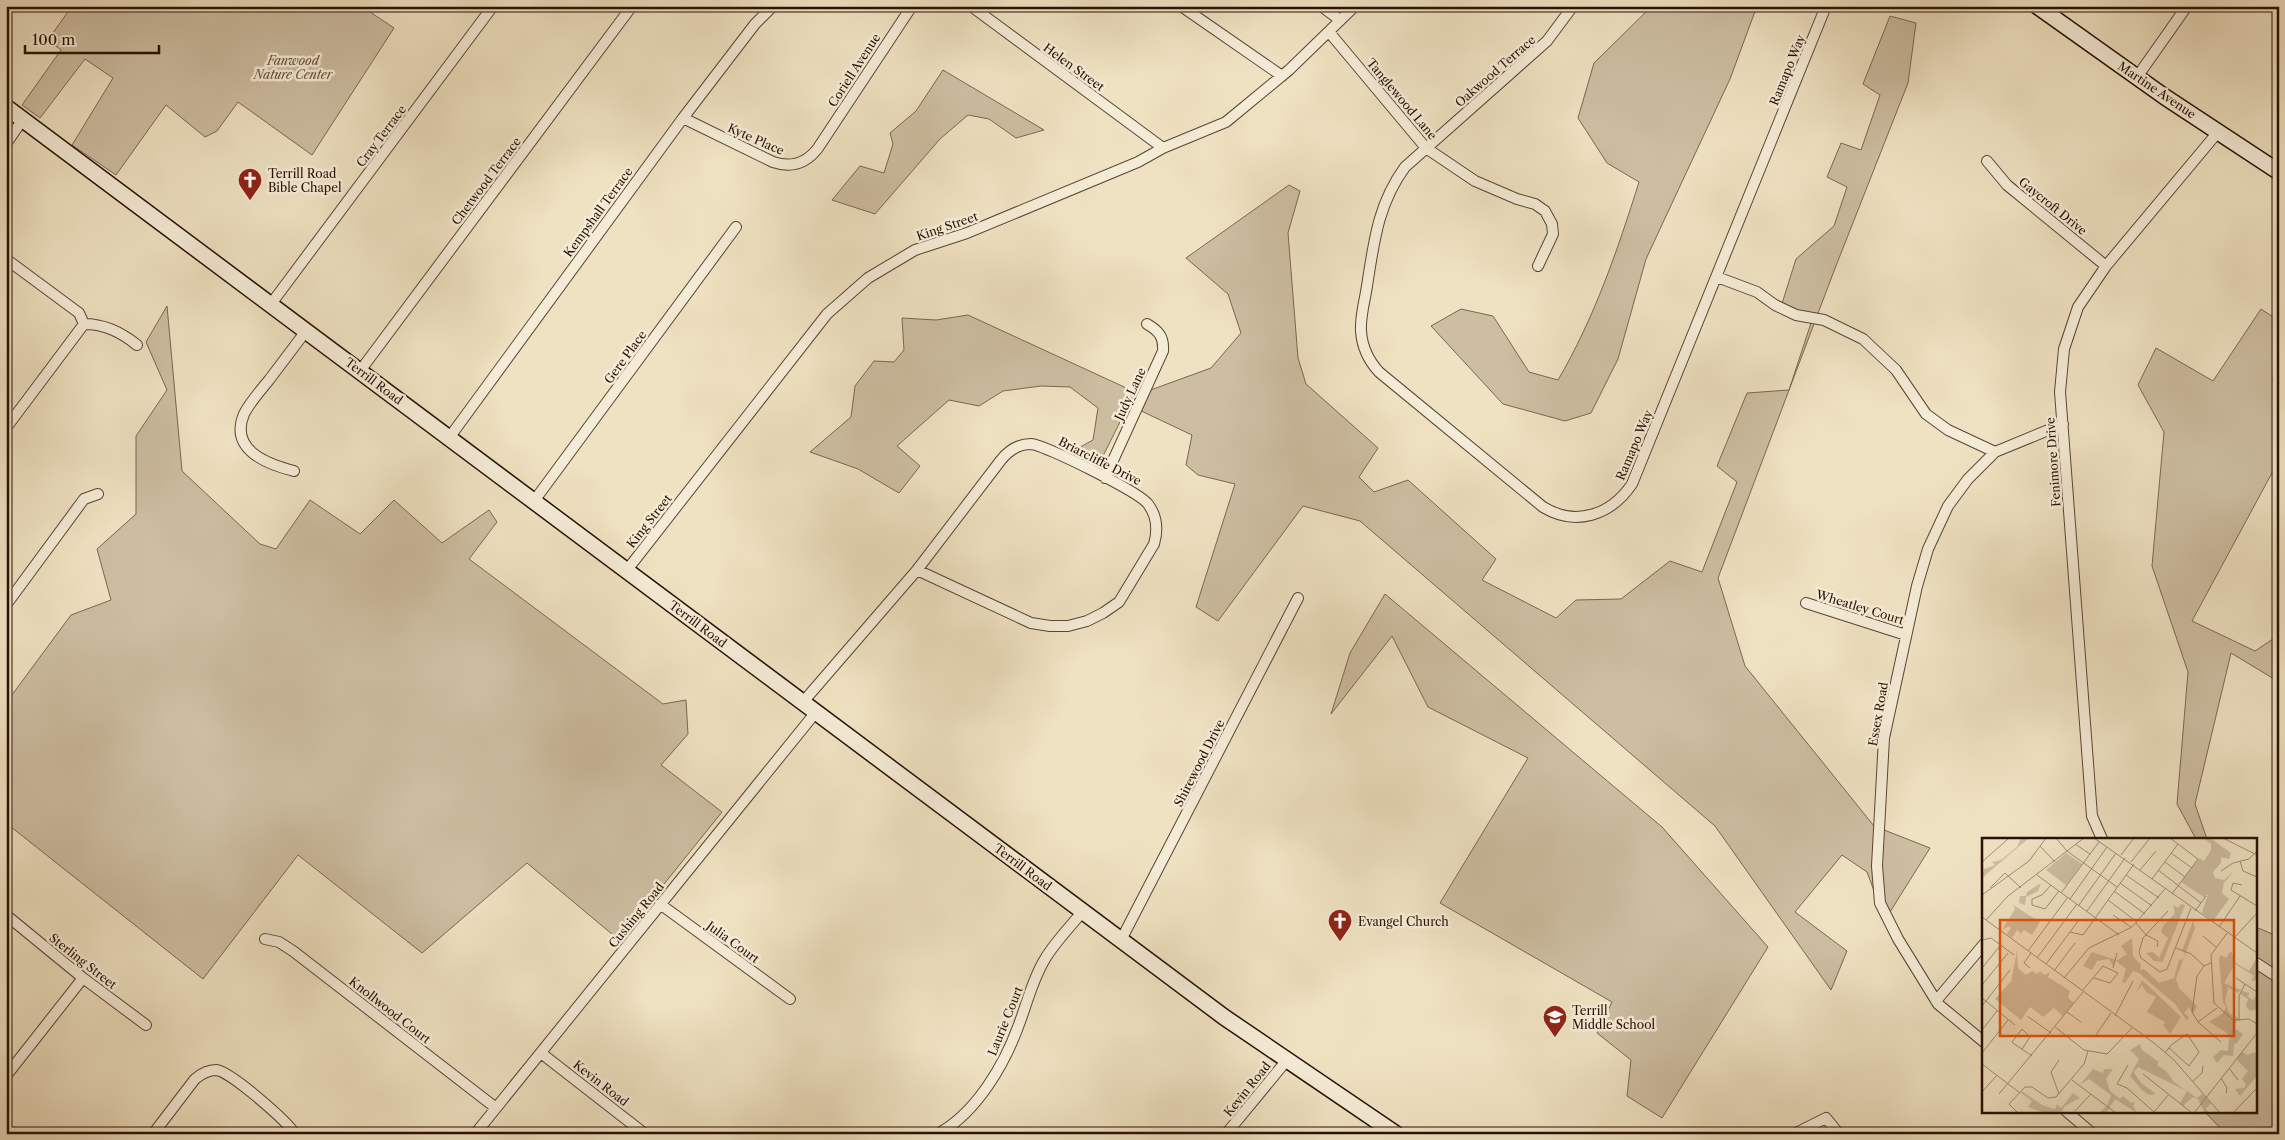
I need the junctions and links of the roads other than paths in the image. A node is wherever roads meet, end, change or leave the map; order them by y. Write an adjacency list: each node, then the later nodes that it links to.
1 (493, 6): 32 (street, Cray Terrace)
2 (632, 6): 37 (street, Chetwood Terrace)
3 (773, 6): 18 (street, Kempshall Terrace)
4 (912, 6): 22 (street, Coriell Avenue)
5 (971, 6): 23 (street, Helen Street)
6 (1181, 6): 15 (street)
7 (1321, 6): 13 (street)
8 (1355, 6): 13 (street, King Street)
9 (1573, 6): 24 (street, Oakwood Terrace)
10 (1826, 6): 31 (street, Ramapo Way)
11 (2037, 6): 16 (street, Martine Avenue)
12 (2187, 6): 16 (street)
13 (1340, 20): 14 (street, King Street)
14 (1329, 32): 15 (street, King Street); 24 (street, Tanglewood Lane)
15 (1282, 76): 23 (street, King Street)
16 (2137, 77): 20 (street, Martine Avenue)
17 (6, 107): 19 (street, Terrill Road)
18 (683, 118): 22 (street, Kyte Place); 40 (street, Kempshall Terrace)
19 (23, 119): 21 (street); 32 (street, Terrill Road)
20 (2218, 132): 26 (street, Martine Avenue); 30 (street, Fenimore Drive)
21 (6, 144)
22 (818, 148)
23 (1163, 148): 46 (street, King Street)
24 (1426, 148): 29 (street, Tanglewood Lane); 31 (street, Ramapo Way)
25 (1987, 161): 30 (street, Gaycroft Drive)
26 (2279, 172)
27 (736, 227): 45 (street, Gere Place)
28 (6, 260): 33 (street)
29 (1538, 266)
30 (2106, 266): 38 (street, Fenimore Drive)
31 (1718, 277): 41 (street)
32 (271, 304): 35 (street, Terrill Road)
33 (84, 324): 36 (street); 39 (street)
34 (1147, 324): 43 (street, Judy Lane)
35 (306, 331): 37 (street, Terrill Road); 42 (street)
36 (138, 345)
37 (360, 371): 40 (street, Terrill Road)
38 (2063, 424): 41 (street, Essex Road); 54 (street, Fenimore Drive)
39 (6, 428)
40 (449, 438): 45 (street, Terrill Road)
41 (1995, 452): 51 (street, Essex Road)
42 (294, 470)
43 (1105, 478): 47 (street, Briarcliffe Drive); 47 (street, Briarcliffe Drive)
44 (98, 494): 50 (street)
45 (534, 501): 46 (street, Terrill Road)
46 (627, 570): 52 (street, Terrill Road)
47 (918, 570): 52 (street, Briarcliffe Drive)
48 (1298, 598): 59 (street, Shirewood Drive)
49 (1806, 603): 51 (street, Wheatley Court)
50 (6, 605)
51 (1906, 634): 65 (street, Essex Road)
52 (803, 702): 53 (street, Terrill Road)
53 (816, 712): 55 (street, Cushing Road); 56 (street, Terrill Road)
54 (2102, 838)
55 (660, 904): 64 (street, Julia Court); 68 (street, Cushing Road)
56 (1083, 912): 59 (street, Terrill Road); 73 (street, Laurie Court)
57 (6, 915): 62 (street, Sterling Street)
58 (265, 939): 71 (street, Knollwood Court)
59 (1121, 940): 69 (street, Terrill Road)
60 (1982, 946): 65 (street)
61 (2258, 964): 63 (street)
62 (83, 978): 66 (street, Sterling Street); 70 (street)
63 (2279, 978)
64 (790, 999)
65 (1936, 1001): 67 (street, Essex Road)
66 (146, 1025)
67 (1982, 1040)
68 (541, 1053): 71 (street, Cushing Road); 77 (street, Kevin Road)
69 (1287, 1060): 78 (street, Kevin Road); 79 (street, Terrill Road)
70 (6, 1076)
71 (496, 1108): 76 (street, Cushing Road)
72 (2067, 1112): 82 (street)
73 (941, 1132)
74 (153, 1134): 75 (street)
75 (295, 1134)
76 (475, 1134)
77 (646, 1134)
78 (1226, 1134)
79 (1396, 1134)
80 (1794, 1134): 81 (street)
81 (1838, 1134)
82 (2093, 1134)

